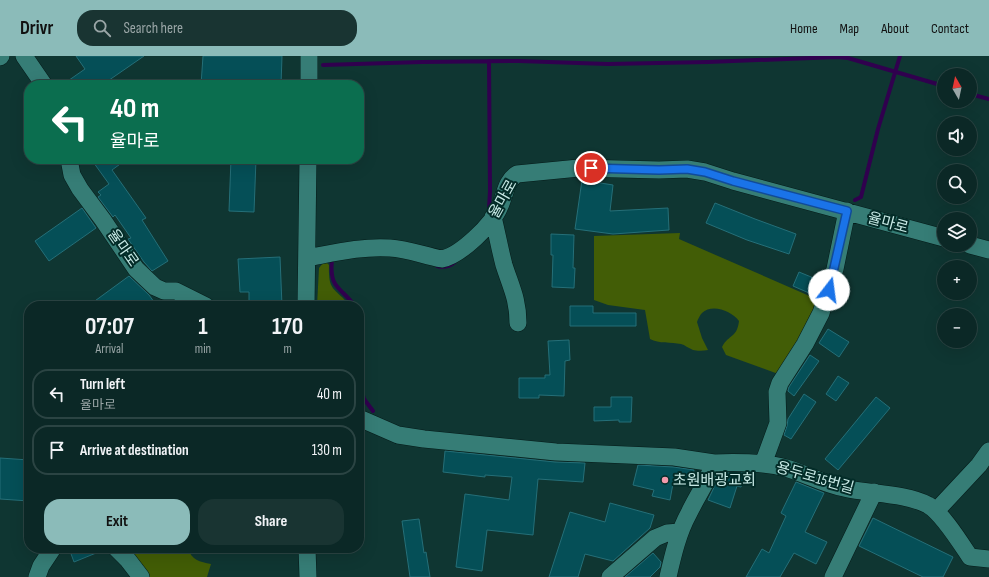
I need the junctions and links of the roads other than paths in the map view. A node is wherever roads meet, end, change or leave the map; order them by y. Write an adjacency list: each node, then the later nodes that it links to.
1 (24, 56): 3 (street)
2 (309, 56): 4 (street)
3 (41, 80)
4 (309, 80)
5 (70, 164): 13 (street, 율마로)
6 (308, 164): 12 (street)
7 (847, 211): 8 (street, 율마로); 9 (street, 율마로); 19 (street)
8 (493, 217): 12 (street, 율마로); 15 (street)
9 (937, 236)
10 (977, 247): 11 (street)
11 (989, 250)
12 (307, 258): 14 (street)
13 (195, 301)
14 (306, 301)
15 (518, 322)
16 (364, 420): 18 (street, 용두로15번길)
17 (989, 451): 21 (street)
18 (714, 463): 19 (street, 용두로15번길); 22 (street)
19 (763, 464): 20 (street, 용두로15번길)
20 (874, 492): 21 (street, 용두로15번길); 32 (street)
21 (936, 511): 26 (street, 용두로15번길)
22 (680, 532): 30 (street); 31 (street)
23 (50, 553): 27 (street)
24 (121, 553): 28 (street)
25 (307, 553): 29 (street)
26 (989, 559)
27 (37, 577)
28 (141, 577)
29 (308, 577)
30 (610, 577)
31 (668, 577)
32 (833, 577)

